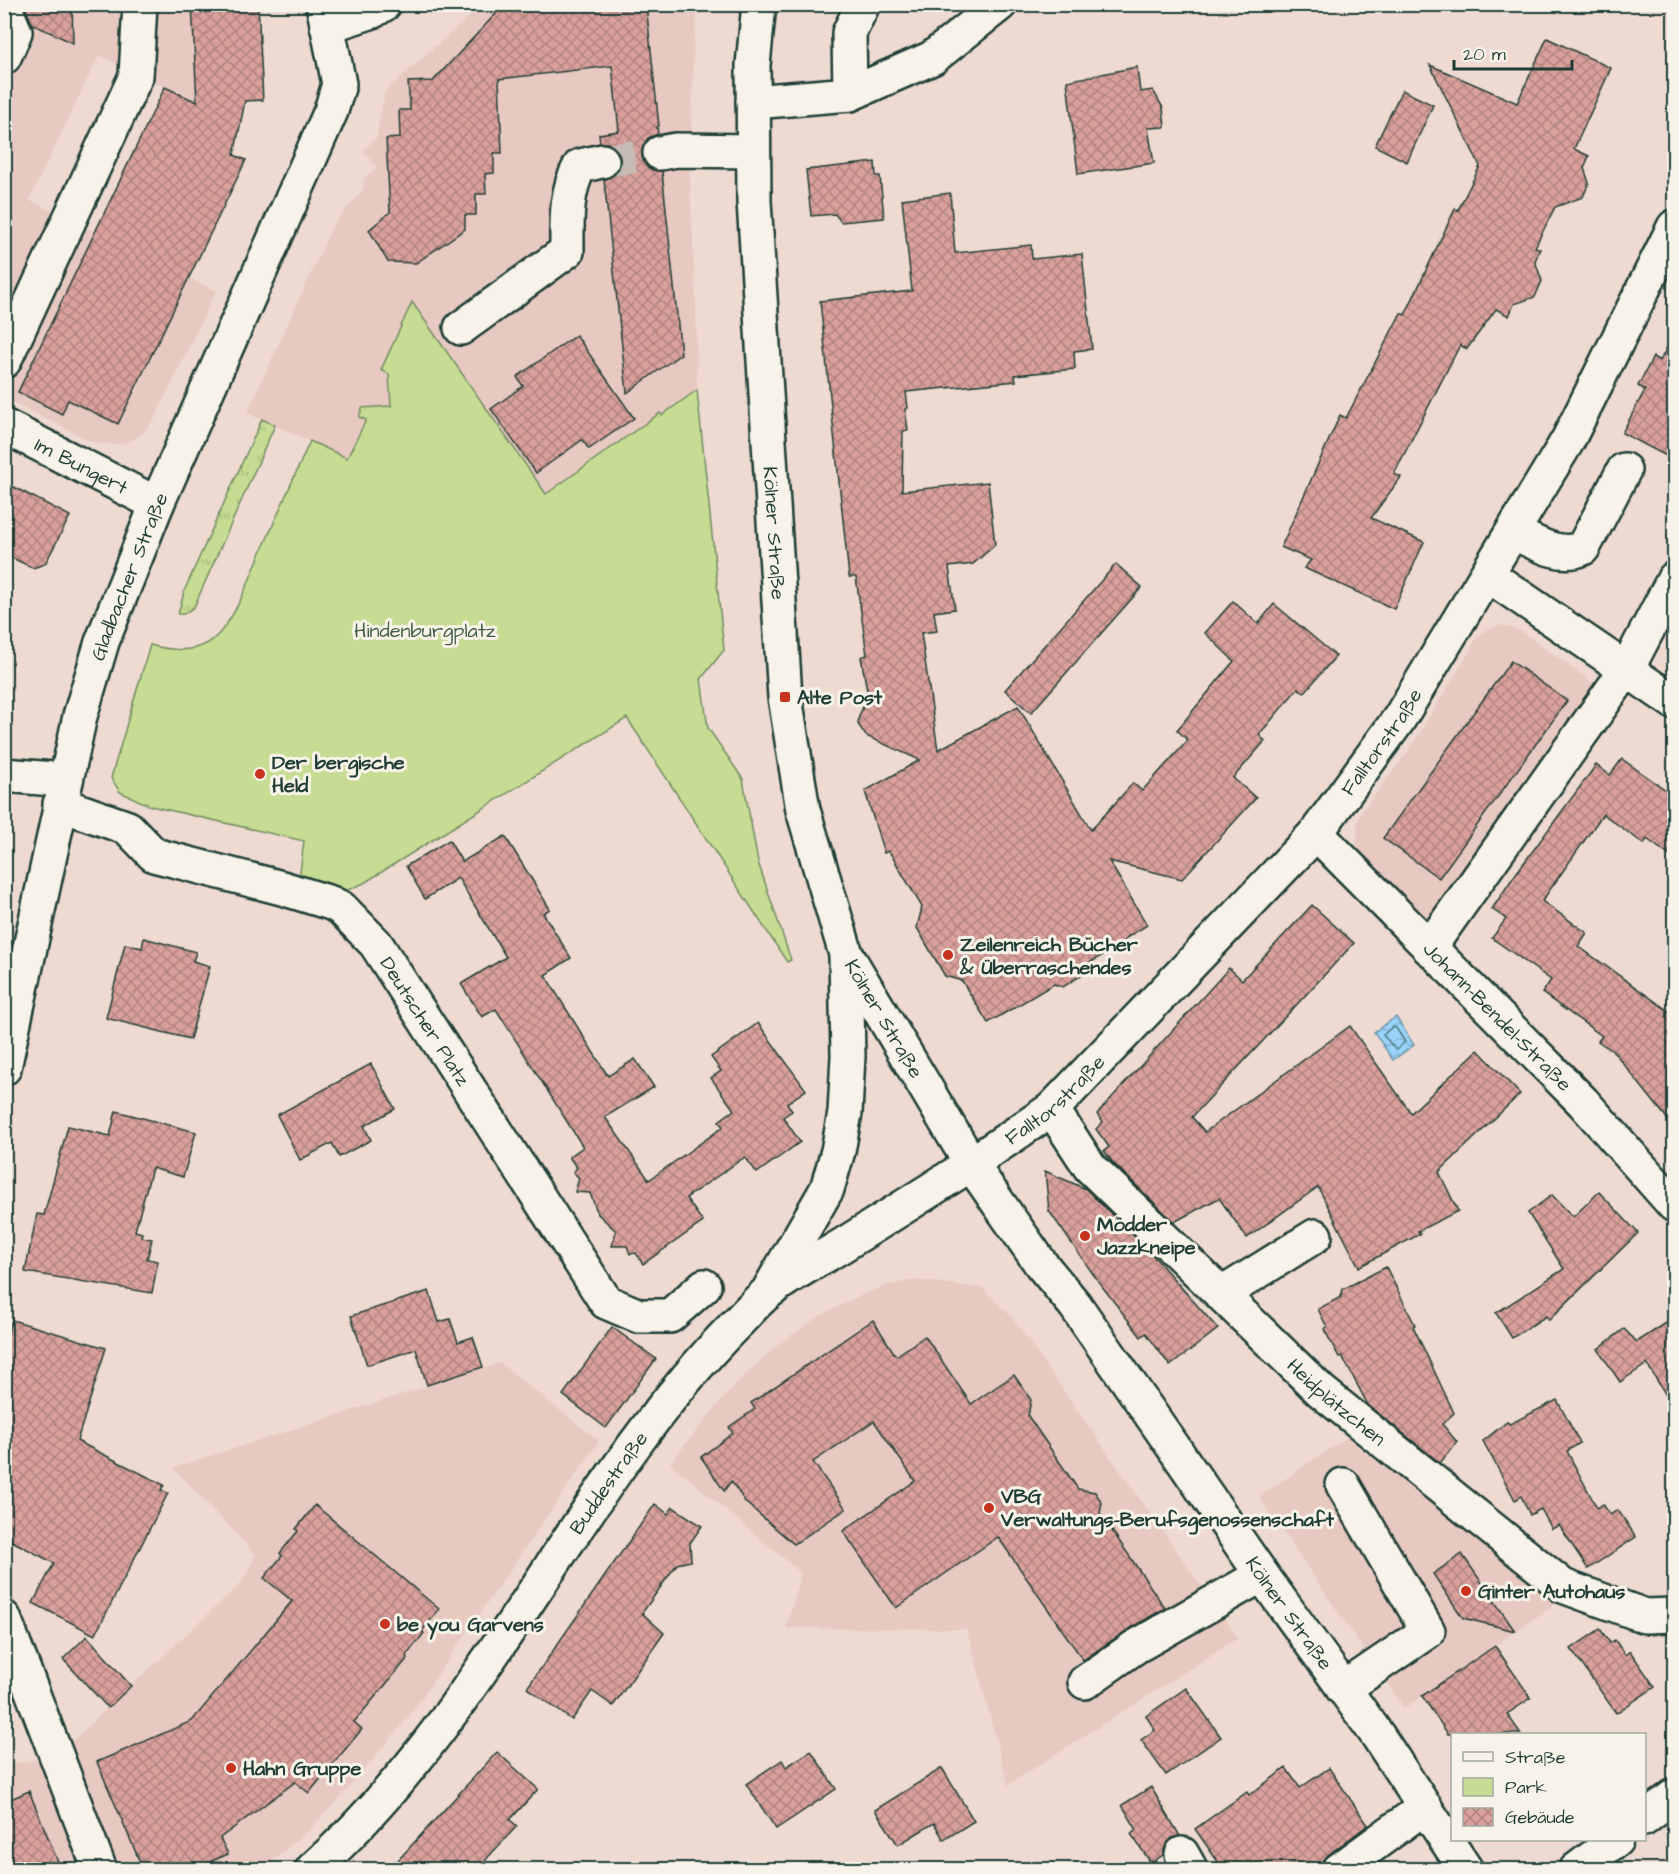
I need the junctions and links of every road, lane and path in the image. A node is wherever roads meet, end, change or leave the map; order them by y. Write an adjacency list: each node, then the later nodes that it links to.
1 (140, 4): 16 (street)
2 (384, 4): 7 (street)
3 (759, 4): 10 (street, Kölner Straße)
4 (863, 4): 9 (street)
5 (1000, 4): 9 (street)
6 (4, 6): 8 (street)
7 (325, 15): 19 (street, Gladbacher Straße)
8 (4, 57)
9 (850, 94): 10 (street)
10 (753, 102): 11 (street, Kölner Straße)
11 (753, 152): 12 (street); 29 (street, Kölner Straße)
12 (660, 153)
13 (602, 161): 15 (street)
14 (1674, 227): 20 (street, Falltorstraße)
15 (461, 328)
16 (4, 361)
17 (4, 426): 19 (street, Im Bungert)
18 (1624, 470): 20 (street)
19 (158, 504): 26 (street, Gladbacher Straße)
20 (1513, 532): 21 (street, Falltorstraße)
21 (1488, 574): 23 (street); 27 (street, Falltorstraße)
22 (1674, 579): 23 (street)
23 (1628, 669): 24 (street); 28 (street)
24 (1674, 702)
25 (4, 774): 26 (street, Deutscher Platz)
26 (63, 792): 30 (street, Gladbacher Straße); 35 (street, Deutscher Platz)
27 (1316, 833): 28 (street, Johann-Bendel-Straße); 31 (street, Falltorstraße)
28 (1429, 948): 33 (street, Johann-Bendel-Straße)
29 (846, 954): 32 (street, Kölner Straße); 36 (street)
30 (4, 1068)
31 (1052, 1109): 32 (street, Falltorstraße); 37 (street, Heidplätzchen)
32 (970, 1164): 36 (street, Buddestraße); 39 (street, Kölner Straße)
33 (1674, 1205)
34 (1315, 1236): 37 (street)
35 (704, 1286)
36 (768, 1293): 49 (street, Buddestraße)
37 (1222, 1294): 40 (street, Heidplätzchen)
38 (1343, 1485): 43 (street)
39 (1262, 1575): 42 (street); 43 (street, Kölner Straße)
40 (1674, 1615)
41 (4, 1618): 48 (street)
42 (1084, 1682)
43 (1343, 1689): 45 (street, Kölner Straße)
44 (1674, 1797): 46 (street)
45 (1425, 1807): 50 (street); 51 (street, Kölner Straße)
46 (1646, 1818)
47 (1613, 1841): 52 (street)
48 (100, 1869)
49 (312, 1869)
50 (1339, 1869)
51 (1466, 1869)
52 (1576, 1869)

